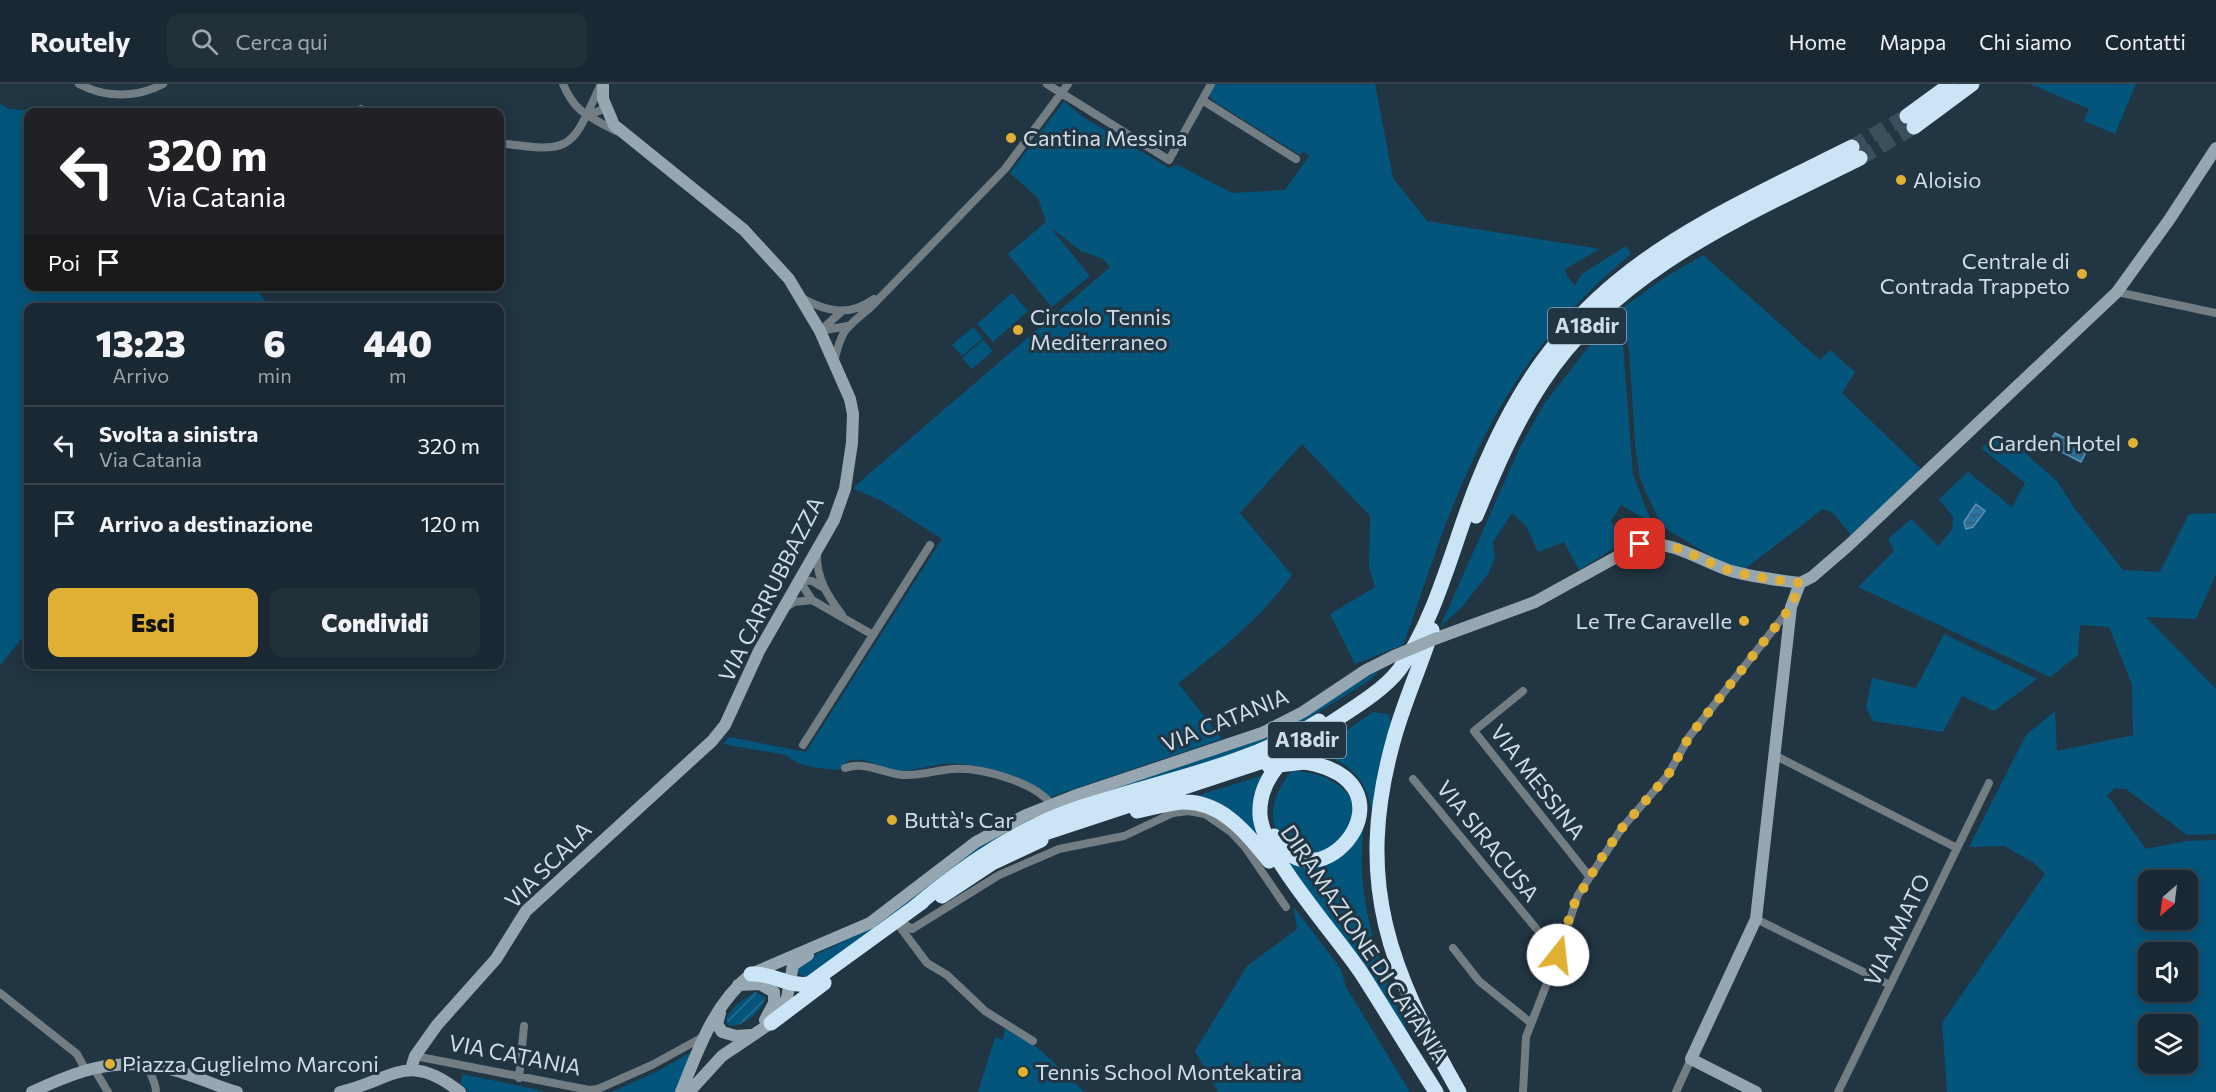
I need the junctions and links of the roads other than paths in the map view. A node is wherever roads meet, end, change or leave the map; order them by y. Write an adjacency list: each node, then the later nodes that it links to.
1 (78, 84): 2 (street)
2 (163, 84)
3 (562, 84): 12 (street)
4 (602, 84): 13 (main road, VIA CARRUBBAZZA)
5 (1047, 84): 10 (street)
6 (1068, 84): 10 (street)
7 (1211, 84): 11 (street)
8 (1950, 84): 9 (highway)
9 (1972, 84)
10 (1062, 93): 11 (street); 20 (street)
11 (1202, 100): 18 (street)
12 (570, 102): 13 (street); 14 (street)
13 (598, 104): 14 (street); 15 (main road, VIA CARRUBBAZZA)
14 (586, 116): 15 (street); 16 (street)
15 (624, 135): 21 (main road, VIA CARRUBBAZZA)
16 (504, 144)
17 (2216, 149): 19 (main road)
18 (1296, 159)
19 (2117, 292): 23 (street); 31 (main road)
20 (882, 294): 22 (street); 24 (street)
21 (802, 298): 22 (street); 25 (main road, VIA CARRUBBAZZA)
22 (841, 312): 25 (street)
23 (2216, 313)
24 (848, 326): 25 (street); 26 (street)
25 (820, 331): 26 (main road, VIA CARRUBBAZZA)
26 (834, 362): 29 (main road, VIA CARRUBBAZZA)
27 (1479, 478): 35 (highway, DIRAMAZIONE DI CATANIA / A18dir); 52 (highway); 65 (highway, DIRAMAZIONE DI CATANIA / A18dir)
28 (930, 545): 38 (street)
29 (817, 552): 30 (main road, VIA CARRUBBAZZA); 32 (street)
30 (799, 580): 32 (street); 33 (street); 36 (main road, VIA CARRUBBAZZA)
31 (1800, 583): 34 (main road); 48 (main road, VIA CATANIA, bridge)
32 (824, 588): 37 (street)
33 (812, 600): 36 (street); 37 (street)
34 (1791, 607): 42 (main road); 51 (street)
35 (1438, 609): 43 (highway); 59 (highway, DIRAMAZIONE DI CATANIA / A18dir)
36 (781, 611): 40 (main road, VIA CARRUBBAZZA)
37 (843, 616): 38 (street)
38 (873, 635): 41 (street)
39 (1523, 691): 51 (street, VIA MESSINA)
40 (735, 707): 73 (main road, VIA SCALA)
41 (804, 745)
42 (1776, 756): 50 (street); 54 (main road)
43 (1305, 759): 44 (highway, bridge); 88 (highway)
44 (1272, 762): 49 (highway); 52 (highway)
45 (845, 768): 48 (street)
46 (1413, 779): 58 (street, VIA SIRACUSA)
47 (1989, 783): 50 (street, VIA AMATO)
48 (1051, 804): 56 (main road, VIA CATANIA)
49 (1102, 819): 55 (highway); 72 (highway)
50 (1957, 848): 62 (street, VIA AMATO)
51 (1590, 876): 58 (street)
52 (915, 907): 61 (highway)
53 (1286, 907): 55 (street)
54 (1756, 919): 62 (street); 71 (main road)
55 (902, 926): 68 (highway); 70 (street)
56 (846, 934): 60 (main road, VIA CATANIA); 61 (main road)
57 (1453, 948): 66 (street)
58 (1558, 955): 66 (street)
59 (1396, 966): 89 (highway, DIRAMAZIONE DI CATANIA / A18dir); 90 (highway)
60 (751, 974): 61 (highway); 63 (main road, VIA CATANIA)
61 (790, 983): 68 (main road)
62 (1890, 985): 94 (street, VIA AMATO)
63 (735, 988): 68 (main road); 68 (main road); 69 (main road, VIA CATANIA)
64 (0, 993): 74 (street)
65 (1383, 1008): 72 (highway); 87 (highway, DIRAMAZIONE DI CATANIA / A18dir)
66 (1531, 1023): 91 (street)
67 (524, 1026): 76 (street)
68 (761, 1030): 85 (main road)
69 (703, 1037): 76 (street, VIA CATANIA); 84 (main road, VIA CATANIA)
70 (1034, 1041)
71 (1691, 1059): 92 (street); 93 (main road)
72 (1409, 1060): 86 (highway); 87 (highway)
73 (413, 1063): 76 (street, VIA CATANIA); 77 (main road); 83 (main road, VIA CATANIA)
74 (86, 1065): 75 (main road); 78 (main road); 79 (street)
75 (149, 1066): 80 (street); 81 (main road)
76 (519, 1078)
77 (359, 1090): 82 (main road)
78 (32, 1092)
79 (108, 1092)
80 (156, 1092)
81 (237, 1092)
82 (340, 1092)
83 (460, 1092)
84 (681, 1092)
85 (688, 1092)
86 (1425, 1092)
87 (1435, 1092)
88 (1448, 1092)
89 (1459, 1092)
90 (1469, 1092)
91 (1523, 1092)
92 (1676, 1092)
93 (1756, 1092)
94 (1838, 1092)

